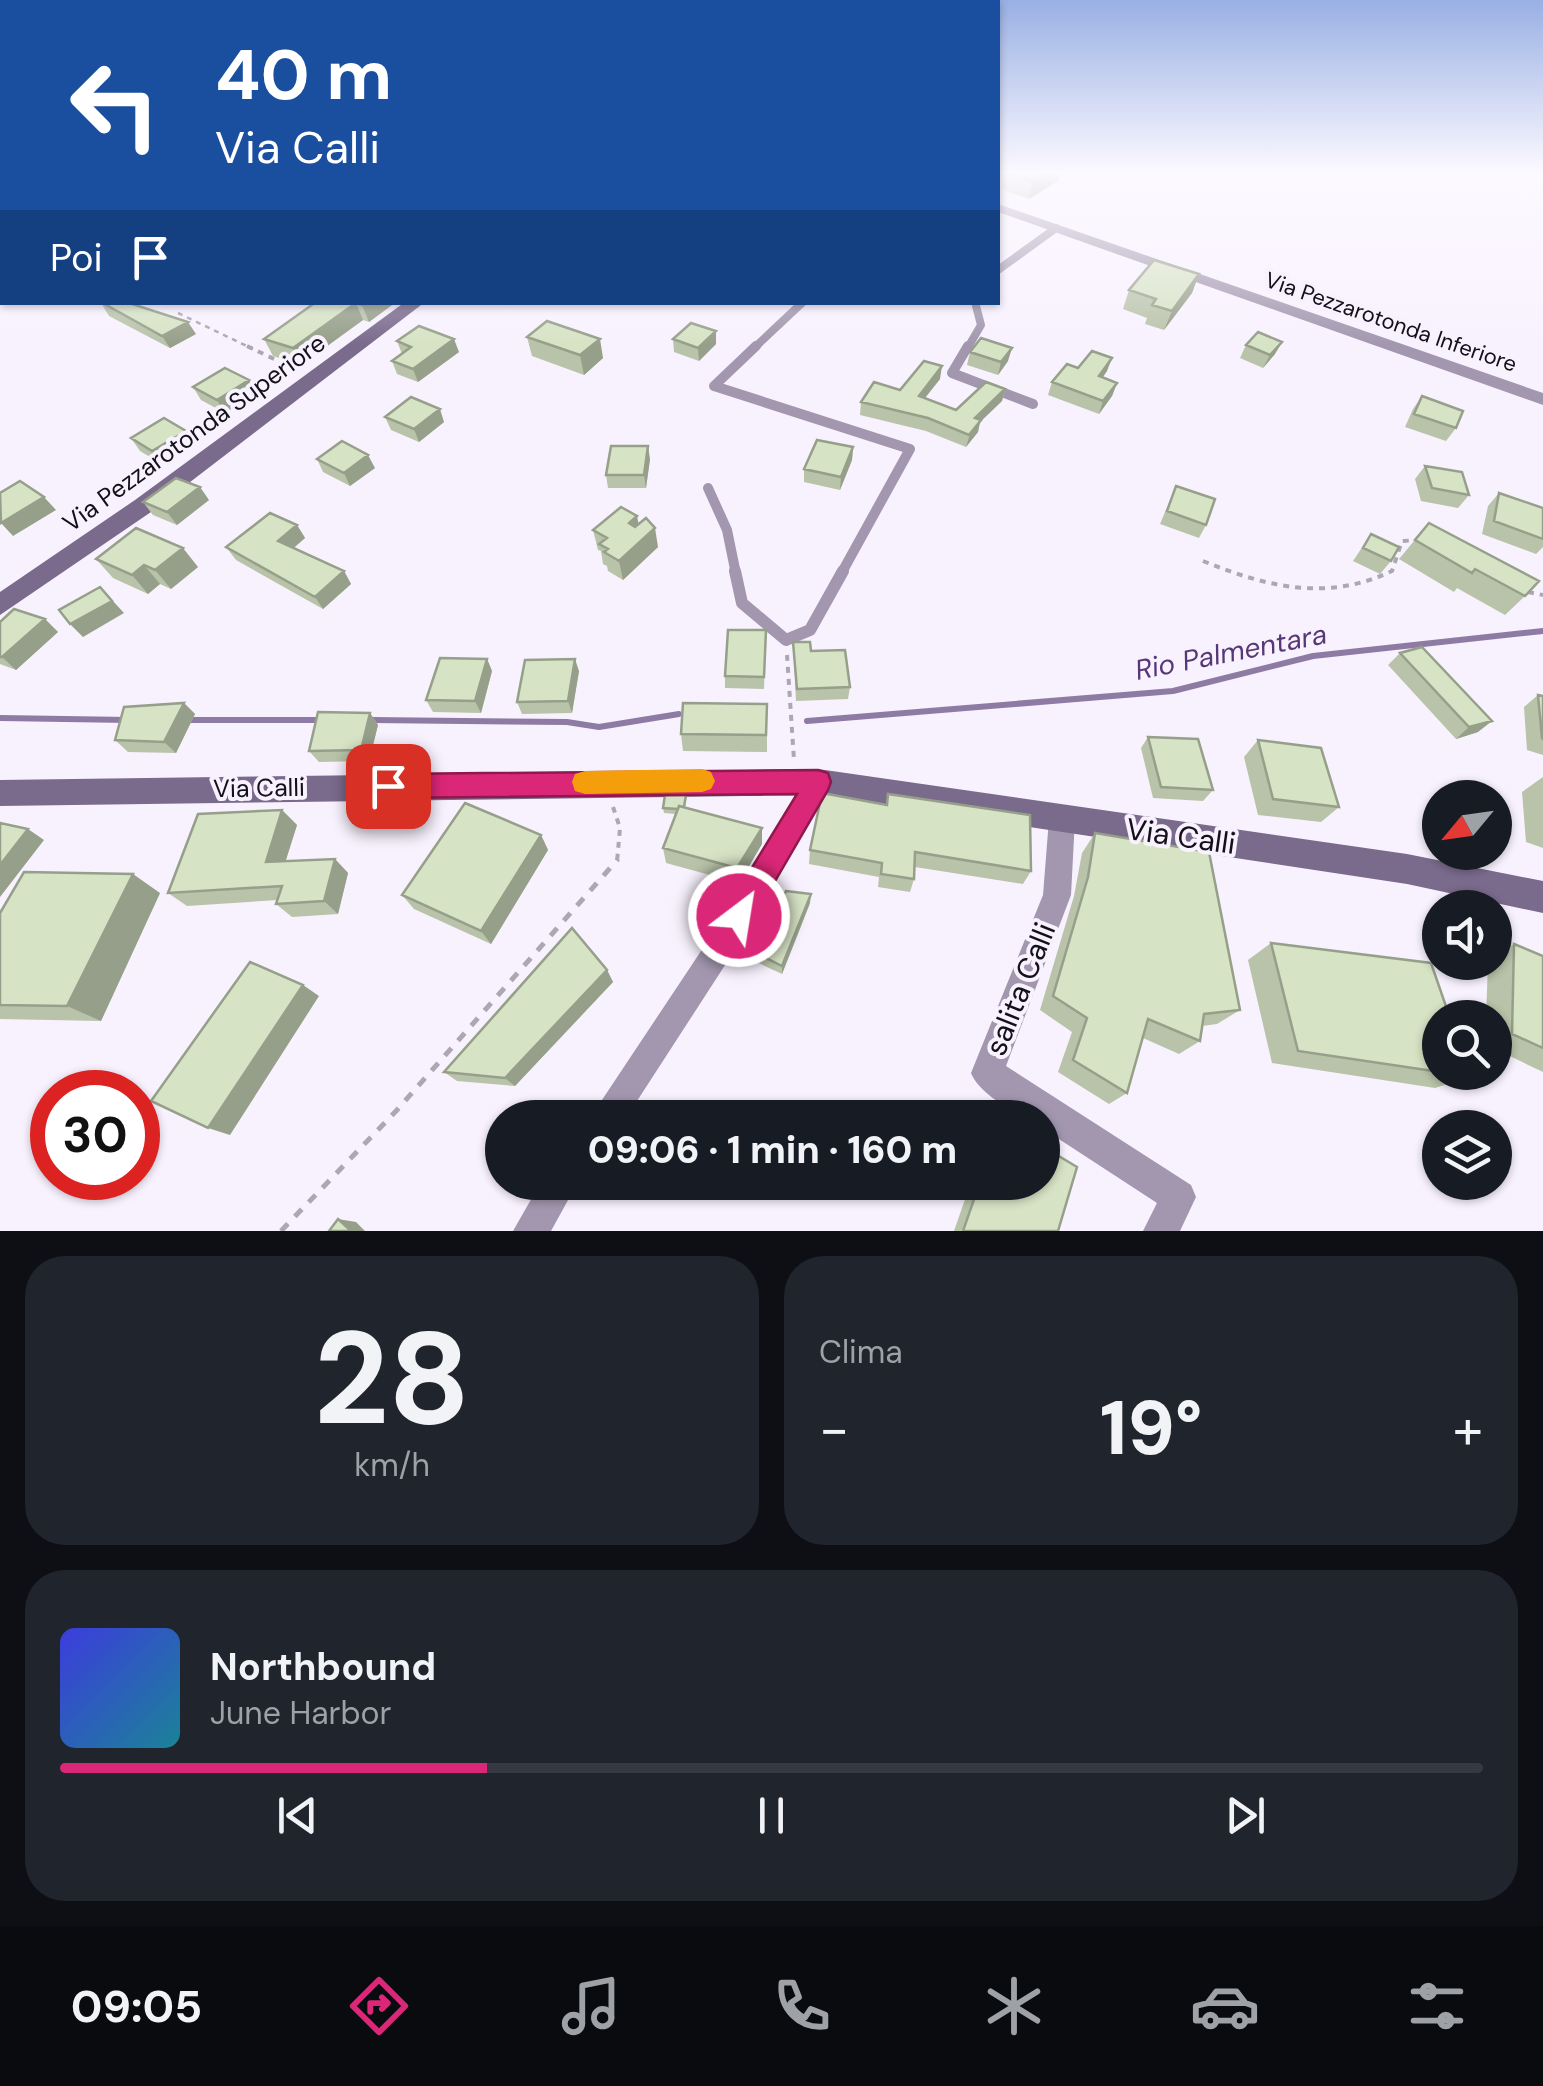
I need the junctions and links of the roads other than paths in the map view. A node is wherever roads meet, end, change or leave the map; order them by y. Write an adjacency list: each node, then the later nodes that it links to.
1 (1054, 229): 3 (lane)
2 (1060, 229): 7 (street, Via Pezzarotonda Inferiore)
3 (1000, 269)
4 (413, 305): 10 (main road, Via Pezzarotonda Superiore)
5 (800, 305): 9 (lane)
6 (975, 305): 8 (lane)
7 (1543, 399)
8 (1033, 404)
9 (708, 488)
10 (0, 605)
11 (807, 781): 12 (main road, Via Calli); 13 (main road, Via Calli); 15 (street)
12 (0, 793)
13 (1062, 819): 14 (main road, Via Calli); 18 (street, salita Calli)
14 (1543, 897)
15 (618, 1100)
16 (551, 1200): 17 (street)
17 (531, 1231)
18 (1161, 1231)

